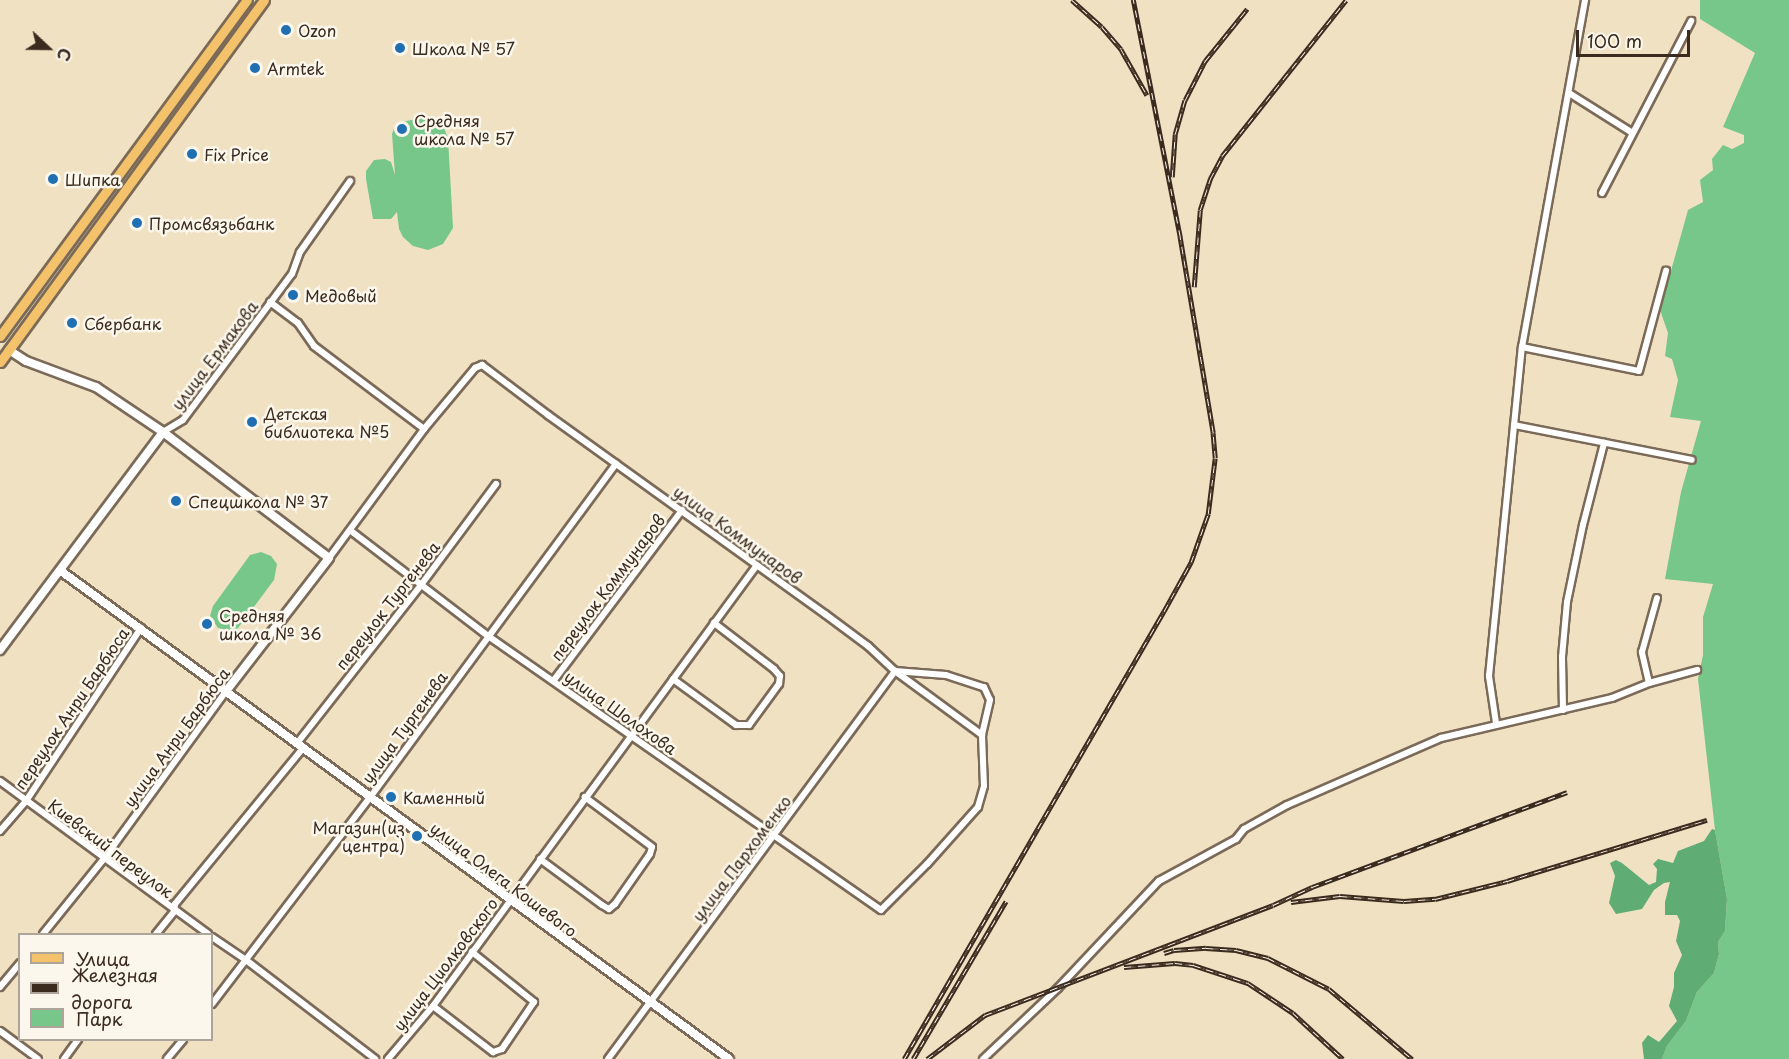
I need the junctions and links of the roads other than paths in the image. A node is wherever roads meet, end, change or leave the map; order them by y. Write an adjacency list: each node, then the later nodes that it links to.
1 (247, 0): 11 (main road)
2 (264, 0): 14 (main road)
3 (1585, 0): 5 (street)
4 (1691, 21): 6 (street)
5 (1569, 93): 6 (street); 13 (street)
6 (1631, 132): 8 (street)
7 (350, 181): 10 (street, улица Ермакова)
8 (1602, 193)
9 (1666, 271): 13 (street)
10 (270, 302): 18 (street); 19 (street, улица Ермакова)
11 (0, 336)
12 (0, 344): 14 (main road)
13 (1522, 347): 17 (street)
14 (9, 350): 15 (main road); 19 (street)
15 (0, 362)
16 (489, 369): 18 (street, улица Анри Барбюса); 22 (street, улица Коммунаров)
17 (1514, 425): 20 (street); 42 (street)
18 (424, 429): 25 (street, улица Анри Барбюса)
19 (163, 432): 26 (street); 28 (street, улица Ермакова)
20 (1604, 443): 21 (street); 41 (street)
21 (1692, 460)
22 (616, 464): 24 (street, улица Коммунаров); 33 (street, улица Тургенева)
23 (496, 484): 29 (street, переулок Тургенева)
24 (682, 510): 27 (street, улица Коммунаров); 38 (street, переулок Коммунаров)
25 (350, 531): 26 (street, улица Анри Барбюса); 29 (street, улица Шолохова)
26 (329, 558): 40 (street, улица Анри Барбюса)
27 (757, 565): 31 (street, улица Циолковского); 36 (street, улица Коммунаров)
28 (61, 571): 32 (street, улица Олега Кошевого); 34 (street, улица Ермакова)
29 (421, 585): 33 (street, улица Шолохова); 45 (street, переулок Тургенева)
30 (1657, 598): 39 (street)
31 (714, 623): 37 (street, улица Циолковского); 37 (street)
32 (141, 628): 40 (street, улица Олега Кошевого); 49 (street, переулок Анри Барбюса)
33 (488, 636): 38 (street, улица Шолохова); 47 (street, улица Тургенева)
34 (0, 650)
35 (1697, 670): 39 (street)
36 (895, 671): 44 (street, улица Коммунаров); 44 (street); 51 (street, улица Пархоменко)
37 (673, 679): 43 (street, улица Циолковского)
38 (554, 680): 43 (street, улица Шолохова)
39 (1649, 683): 41 (street)
40 (227, 690): 45 (street, улица Олега Кошевого); 53 (street, улица Анри Барбюса)
41 (1563, 710): 42 (street)
42 (1496, 723): 77 (street)
43 (631, 735): 48 (street, улица Циолковского); 51 (street, улица Шолохова)
44 (982, 735): 51 (street, улица Шолохова)
45 (301, 744): 47 (street, улица Олега Кошевого); 55 (street, переулок Тургенева)
46 (0, 781): 49 (street, Киевский переулок)
47 (371, 796): 54 (street, улица Олега Кошевого); 61 (street, улица Тургенева)
48 (585, 797): 52 (street, улица Циолковского); 52 (street)
49 (26, 801): 50 (street, переулок Анри Барбюса); 53 (street, Киевский переулок)
50 (0, 831)
51 (775, 836): 65 (street, улица Пархоменко)
52 (540, 858): 54 (street, улица Циолковского)
53 (104, 860): 55 (street, Киевский переулок); 56 (street, улица Анри Барбюса)
54 (509, 901): 60 (street, улица Циолковского); 65 (street, улица Олега Кошевого)
55 (174, 912): 57 (street, переулок Тургенева); 58 (street, Киевский переулок)
56 (44, 933)
57 (157, 933)
58 (206, 933)
59 (213, 938): 61 (street, Киевский переулок)
60 (472, 952): 66 (street, улица Циолковского); 66 (street)
61 (246, 960): 64 (street, улица Тургенева); 73 (street, Киевский переулок)
62 (18, 965): 63 (street)
63 (0, 987)
64 (213, 1003)
65 (649, 1003): 75 (street, улица Пархоменко); 76 (street, улица Олега Кошевого)
66 (433, 1006): 74 (street, улица Циолковского)
67 (0, 1031): 70 (street)
68 (77, 1041): 71 (street)
69 (182, 1041): 72 (street)
70 (38, 1059)
71 (64, 1059)
72 (167, 1059)
73 (375, 1059)
74 (388, 1059)
75 (608, 1059)
76 (729, 1059)
77 (983, 1059)

